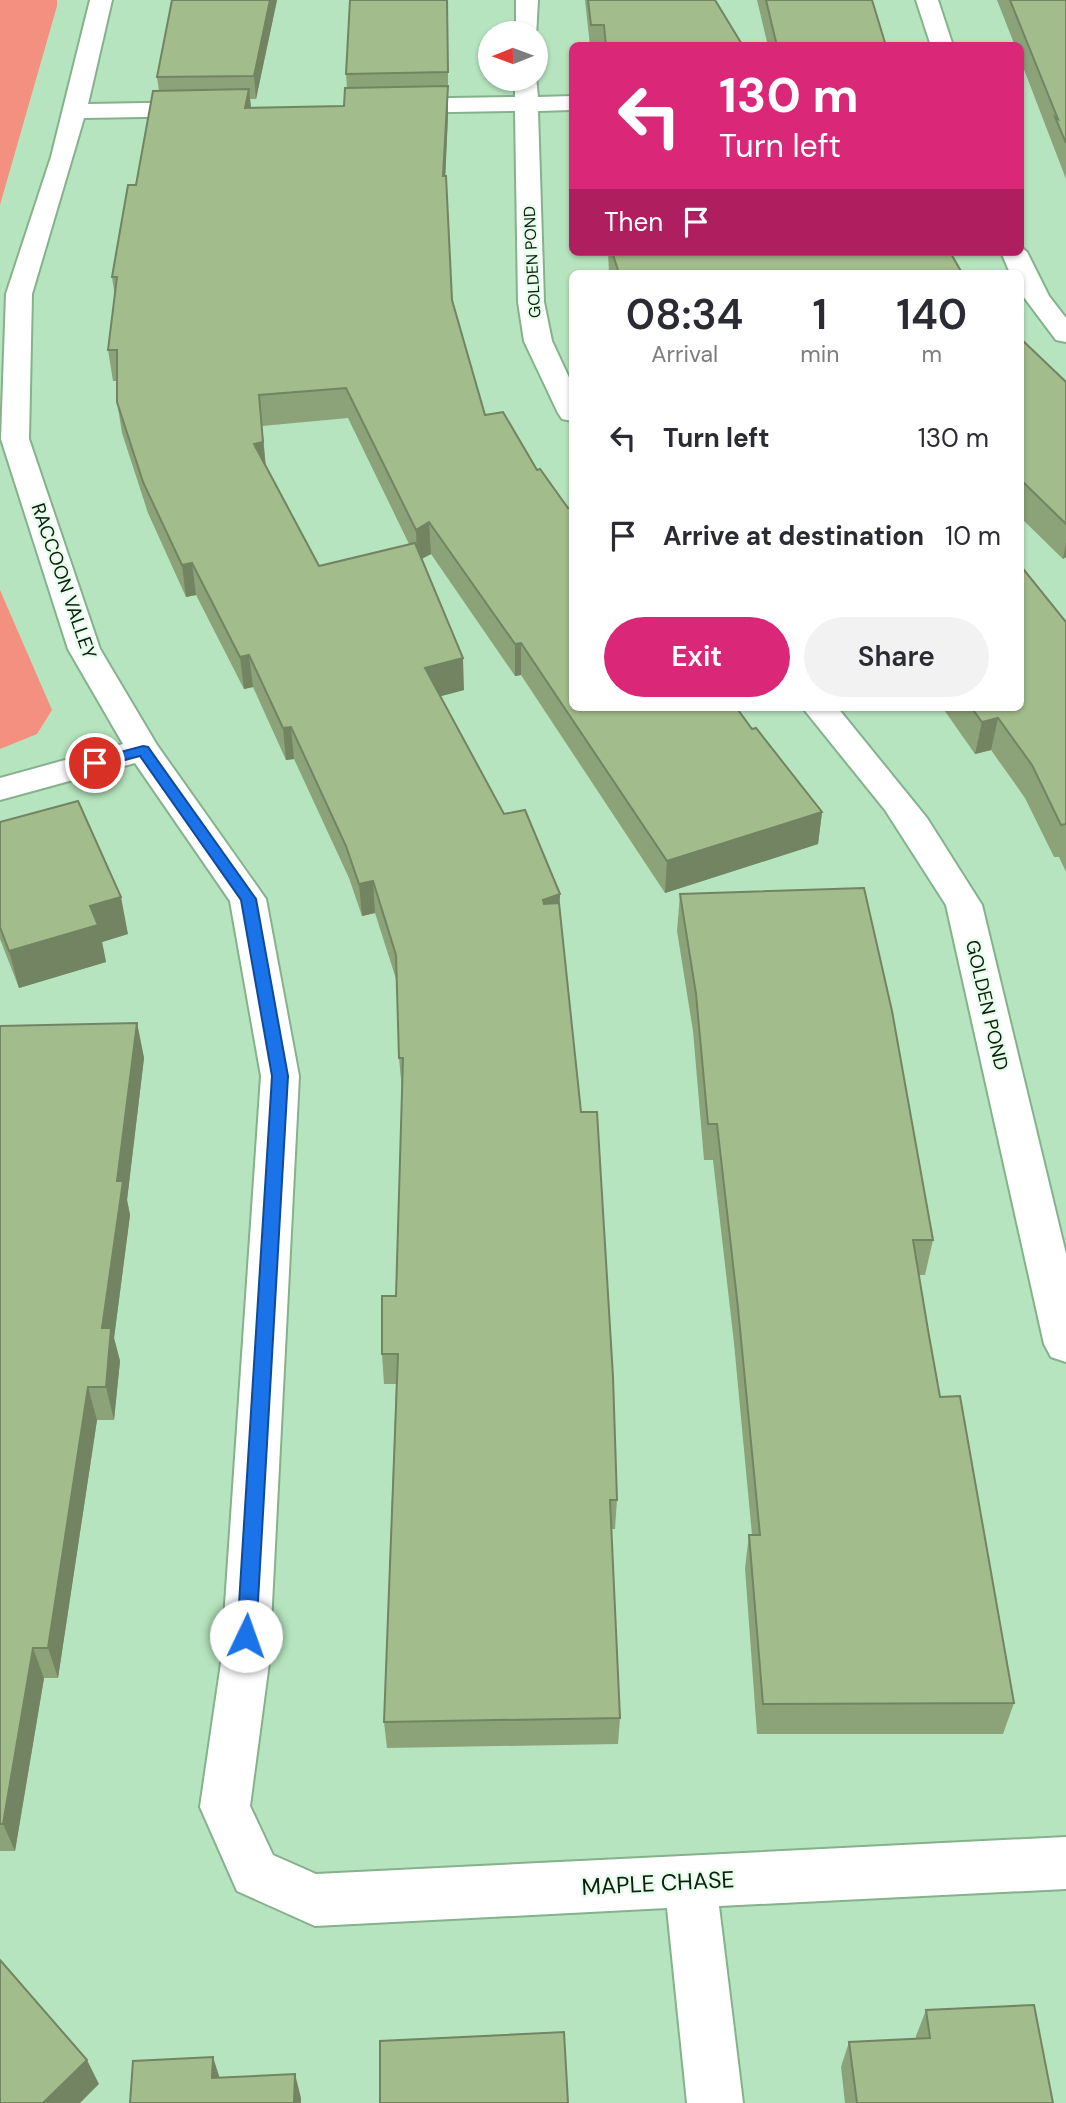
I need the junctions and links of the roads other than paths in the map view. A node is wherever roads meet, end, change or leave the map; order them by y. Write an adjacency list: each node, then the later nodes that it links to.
1 (101, 0): 10 (street, RACCOON VALLEY)
2 (527, 0): 4 (street)
3 (926, 0): 5 (street)
4 (527, 21)
5 (941, 42)
6 (526, 91): 7 (street); 8 (street); 13 (street, GOLDEN POND)
7 (569, 102)
8 (375, 106)
9 (225, 108): 10 (street)
10 (74, 111): 15 (street, RACCOON VALLEY)
11 (1024, 279): 12 (street)
12 (1066, 334)
13 (569, 406)
14 (822, 711): 17 (street, GOLDEN POND)
15 (143, 750): 16 (street); 19 (street, RACCOON VALLEY)
16 (0, 789)
17 (1066, 1344)
18 (1066, 1863): 20 (street, MAPLE CHASE)
19 (255, 1873): 20 (street, MAPLE CHASE)
20 (690, 1881): 21 (street)
21 (715, 2103)

